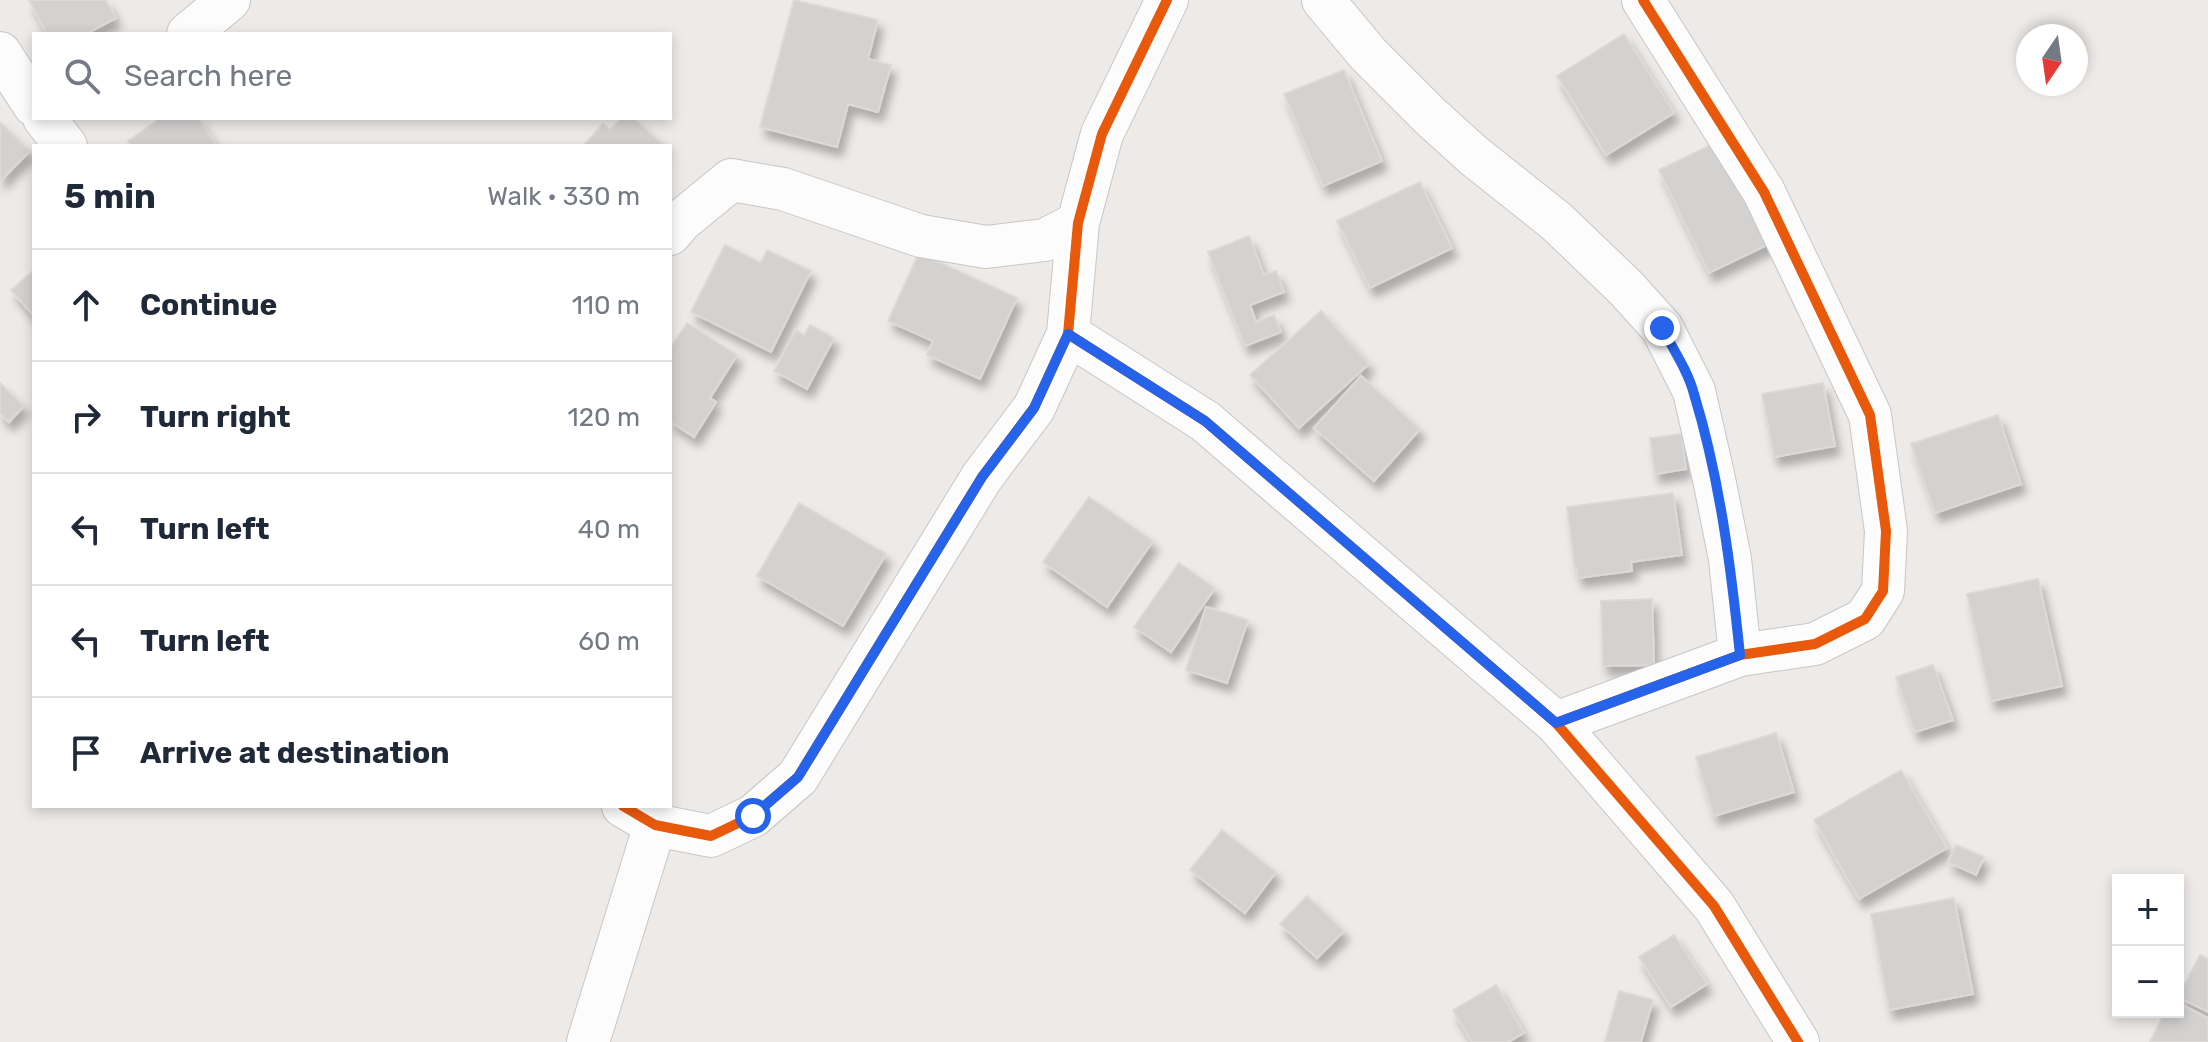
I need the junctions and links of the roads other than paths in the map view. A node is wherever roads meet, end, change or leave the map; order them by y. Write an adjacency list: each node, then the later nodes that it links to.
1 (229, 0): 5 (street)
2 (1167, 0): 8 (street)
3 (1323, 0): 11 (street)
4 (1643, 0): 11 (street)
5 (190, 32)
6 (0, 53): 7 (street)
7 (32, 102)
8 (1078, 223): 9 (street); 10 (street)
9 (672, 232)
10 (1068, 334): 12 (street); 13 (street)
11 (1740, 655): 12 (street)
12 (1556, 723): 15 (street)
13 (639, 815): 14 (street)
14 (588, 1042)
15 (1798, 1042)

